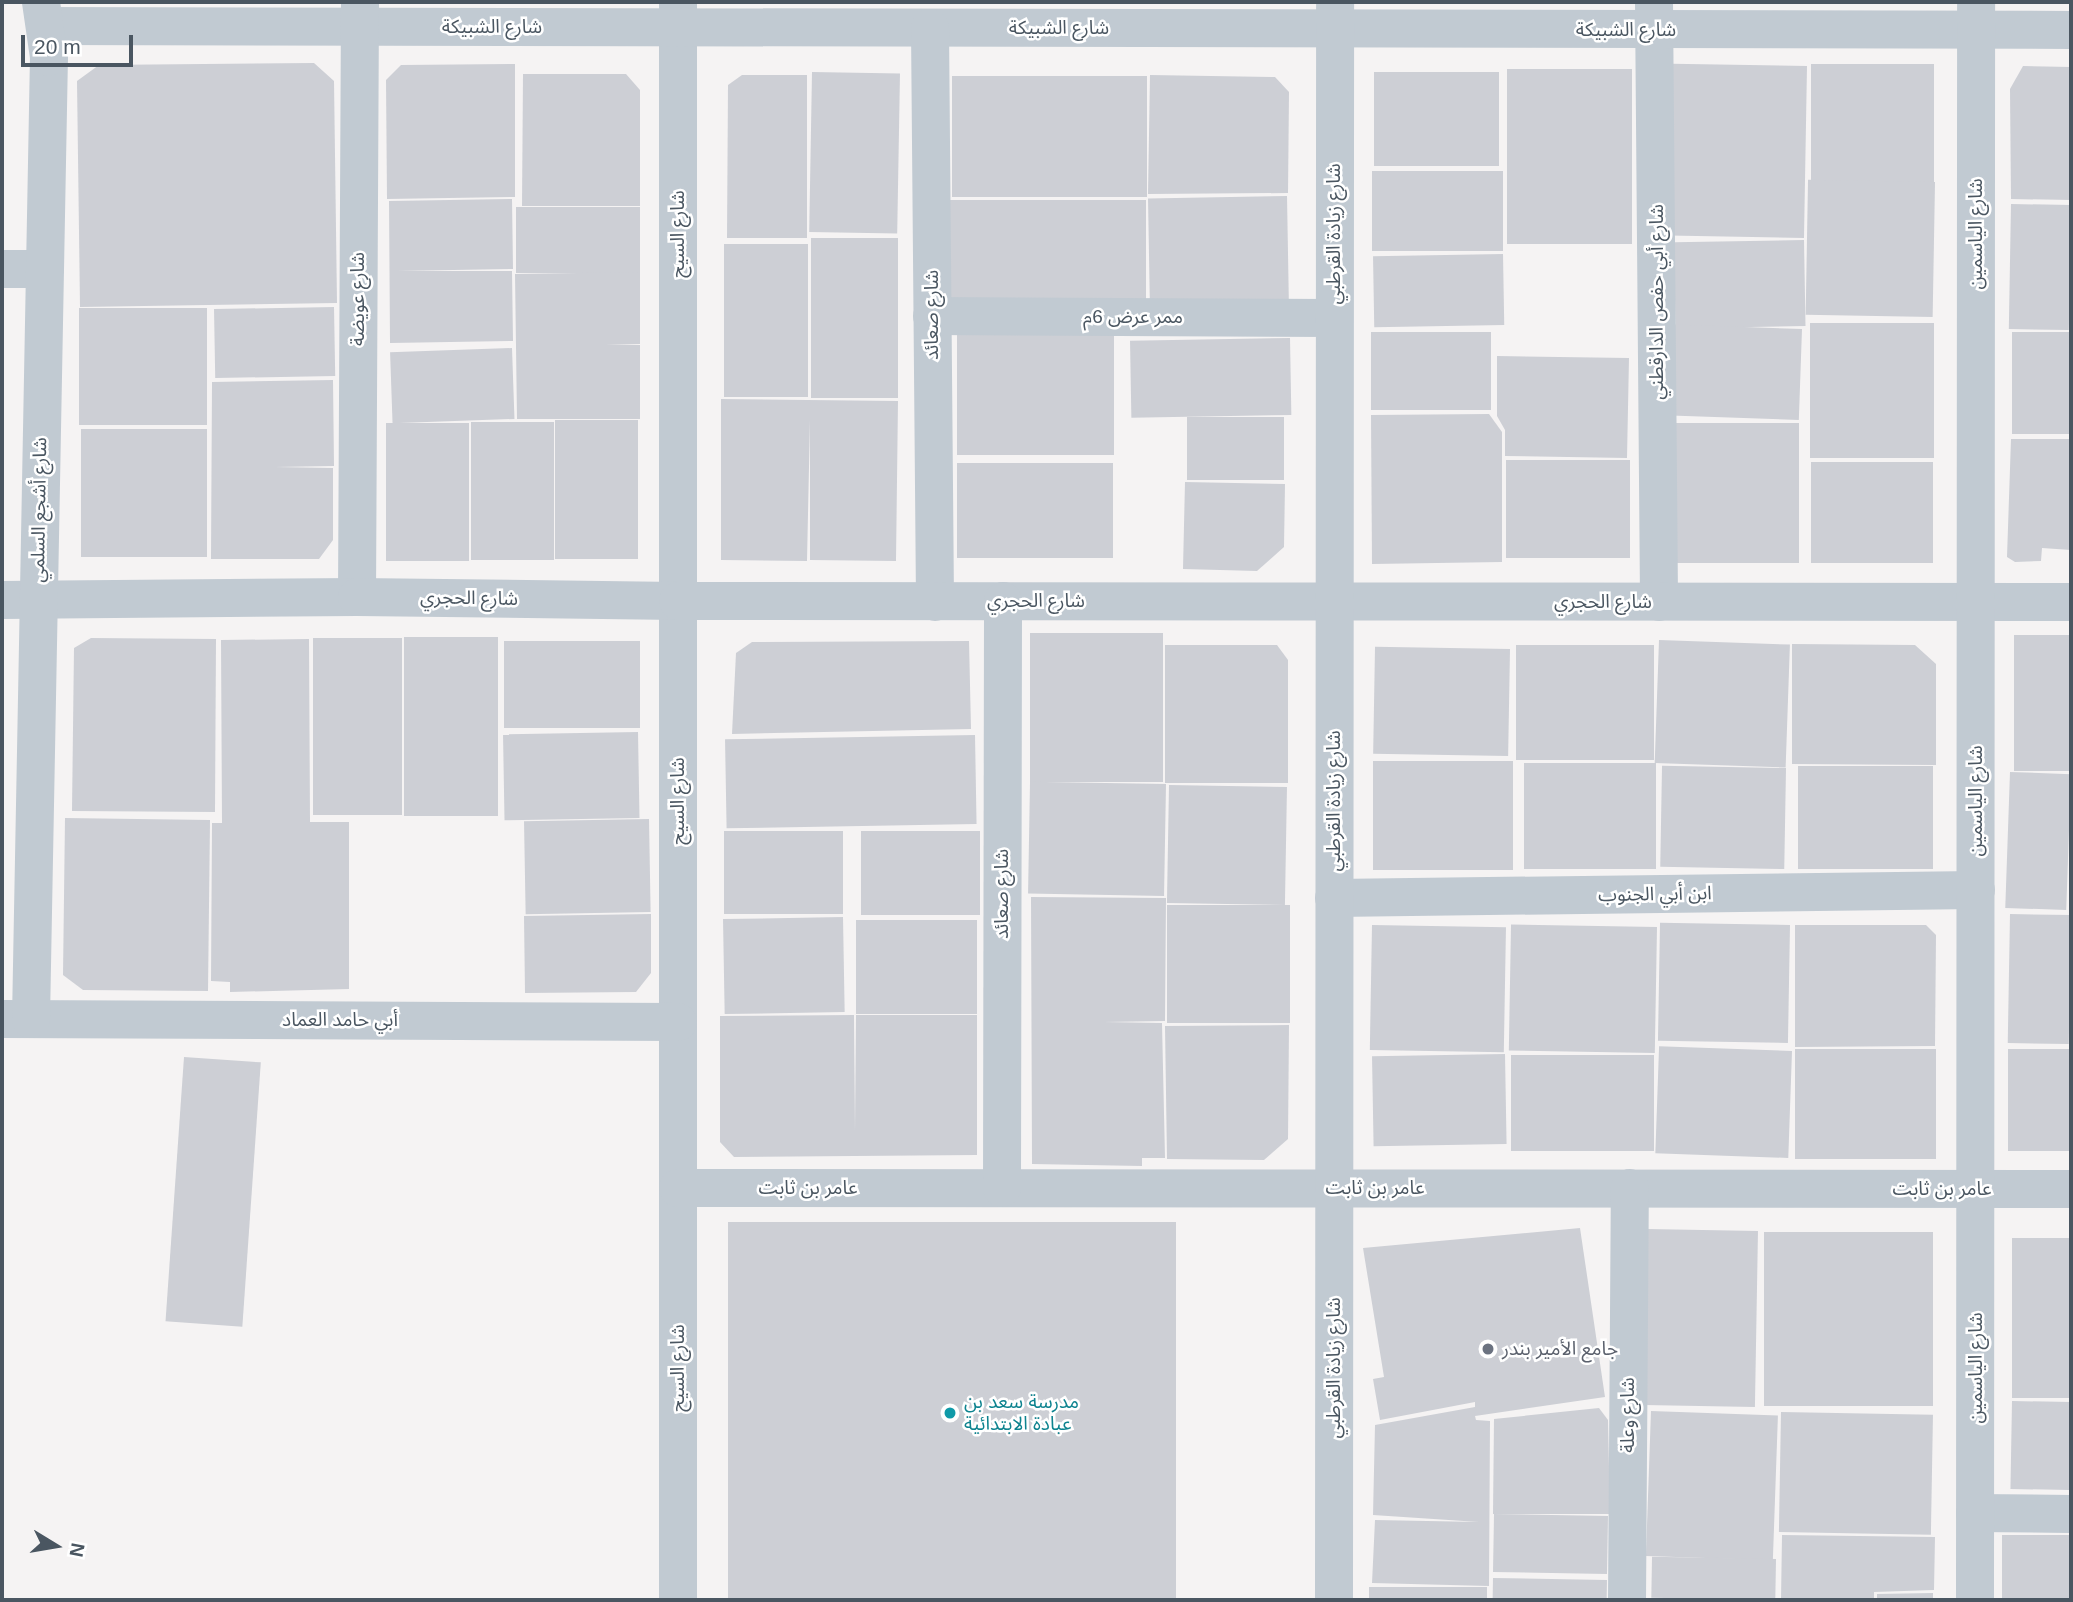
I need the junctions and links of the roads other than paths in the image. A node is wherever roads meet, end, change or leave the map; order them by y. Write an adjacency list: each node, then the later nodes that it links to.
1 (44, 14): 2 (street, شارع الشبيكة); 11 (street, شارع أشجع السلمي)
2 (360, 14): 3 (street, شارع الشبيكة); 14 (street, شارع عويضة)
3 (678, 15): 8 (street, شارع الشبيكة); 16 (street, شارع السيح)
4 (1018, 15): 5 (street, شارع الشبيكة); 8 (street, شارع الشبيكة)
5 (1335, 15): 6 (street, شارع الشبيكة); 13 (street, شارع زيادة القرطبي)
6 (1654, 16): 7 (street, شارع الشبيكة); 19 (street, شارع أبي حفص الدارقطني)
7 (1976, 16): 9 (street, شارع الشبيكة); 21 (street, شارع الياسمين)
8 (930, 28): 12 (street, شارع صعائد)
9 (2071, 30)
10 (2, 269): 11 (street)
11 (44, 269): 15 (street, شارع أشجع السلمي)
12 (932, 316): 13 (street, ممر عرض 6م); 17 (street, شارع صعائد)
13 (1334, 317): 20 (street, شارع زيادة القرطبي)
14 (357, 597): 15 (street, شارع الحجري); 16 (street, شارع الحجري)
15 (20, 600): 25 (street, شارع أشجع السلمي)
16 (678, 601): 17 (street, شارع الحجري); 26 (street, شارع السيح)
17 (935, 601): 18 (street, شارع الحجري)
18 (1003, 601): 20 (street, شارع الحجري); 28 (street, شارع صعائد)
19 (1659, 601): 20 (street, شارع الحجري); 21 (street, شارع الحجري)
20 (1334, 602): 24 (street, شارع زيادة القرطبي)
21 (1976, 602): 22 (street, شارع الحجري); 23 (street, شارع الياسمين)
22 (2071, 602)
23 (1976, 890): 24 (street, ابن أبي الجنوب); 31 (street, شارع الياسمين)
24 (1334, 898): 29 (street, شارع زيادة القرطبي)
25 (17, 1019): 26 (street, أبي حامد العماد)
26 (678, 1022): 27 (street, شارع السيح)
27 (678, 1188): 28 (street, عامر بن ثابت); 35 (street, شارع السيح)
28 (1002, 1188): 29 (street, عامر بن ثابت)
29 (1334, 1188): 30 (street, عامر بن ثابت); 36 (street, شارع زيادة القرطبي)
30 (1630, 1188): 31 (street, عامر بن ثابت); 37 (street, شارع وعلة)
31 (1976, 1189): 32 (street, عامر بن ثابت); 33 (street, شارع الياسمين)
32 (2071, 1189)
33 (1975, 1513): 34 (street); 38 (street, شارع الياسمين)
34 (2071, 1514)
35 (678, 1600)
36 (1334, 1600)
37 (1627, 1600)
38 (1975, 1600)

